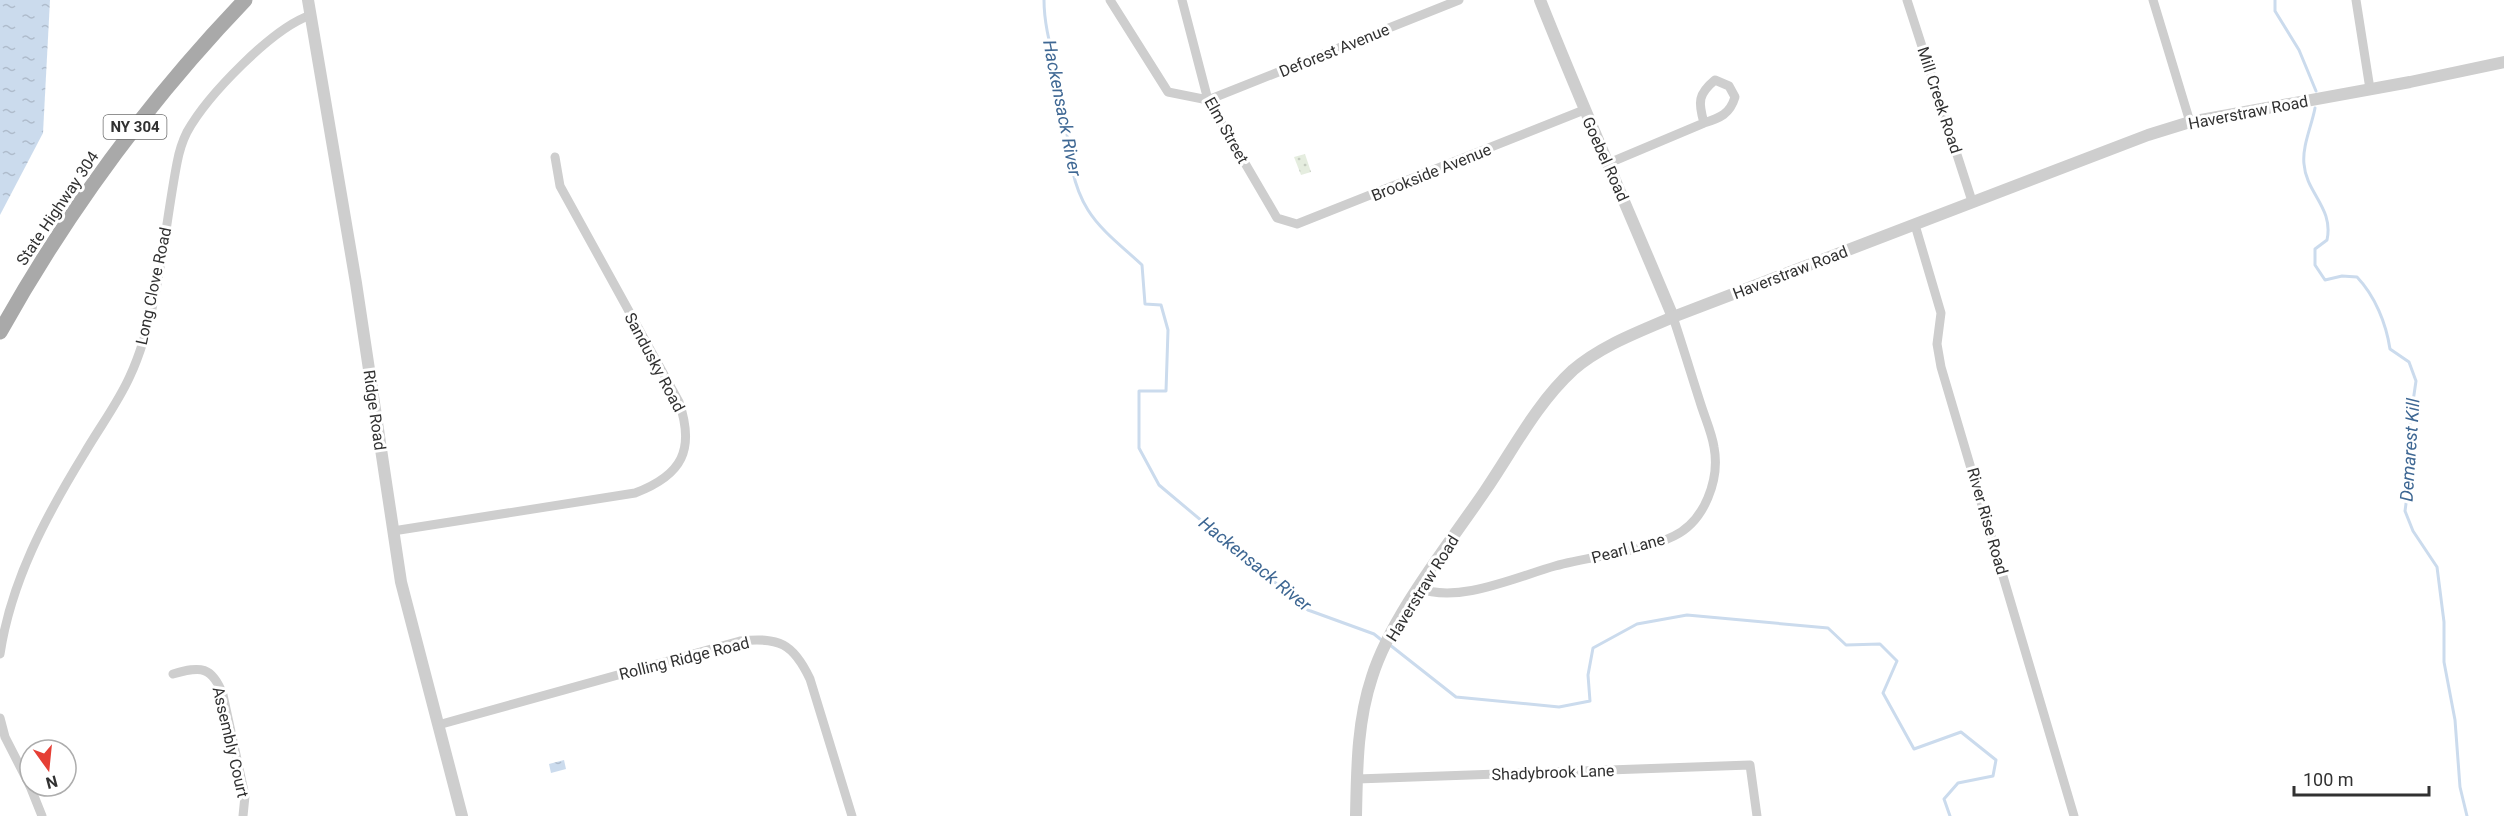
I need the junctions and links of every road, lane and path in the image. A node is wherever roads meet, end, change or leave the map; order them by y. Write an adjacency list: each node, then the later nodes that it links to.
1 (245, 0): 23 (main road, State Highway 304 / NY 304)
2 (308, 0): 10 (street, Ridge Road)
3 (1110, 0): 13 (street)
4 (1182, 0): 13 (street, Elm Street)
5 (1459, 0): 13 (street, Deforest Avenue)
6 (1540, 0): 14 (street, Goebel Road)
7 (1907, 0): 19 (street, Mill Creek Road)
8 (2153, 0): 15 (street)
9 (2356, 0): 12 (street)
10 (311, 15): 24 (street, Ridge Road); 26 (street, Long Clove Road)
11 (2504, 62): 12 (street, Haverstraw Road)
12 (2370, 89): 15 (street, Haverstraw Road)
13 (1208, 100): 20 (street, Elm Street)
14 (1584, 110): 18 (street, Goebel Road); 20 (street, Brookside Avenue)
15 (2190, 122): 19 (street, Haverstraw Road)
16 (1704, 123): 16 (street); 18 (street)
17 (555, 157): 24 (street, Sandusky Road)
18 (1610, 163): 22 (street, Goebel Road)
19 (1972, 201): 21 (street, Haverstraw Road)
20 (1277, 218)
21 (1916, 225): 22 (street, Haverstraw Road); 39 (street, River Rise Road)
22 (1673, 317): 25 (street, Haverstraw Road); 25 (street, Pearl Lane)
23 (0, 332)
24 (393, 531): 29 (street, Ridge Road)
25 (1419, 588): 31 (street, Haverstraw Road)
26 (0, 654)
27 (173, 674): 34 (street, Assembly Court)
28 (0, 718): 30 (street)
29 (438, 725): 35 (street, Ridge Road); 36 (street, Rolling Ridge Road)
30 (18, 762)
31 (1357, 779): 37 (street, Haverstraw Road); 38 (street, Shadybrook Lane)
32 (35, 798): 33 (street)
33 (42, 816)
34 (243, 816)
35 (462, 816)
36 (852, 816)
37 (1356, 816)
38 (1757, 816)
39 (2074, 816)

